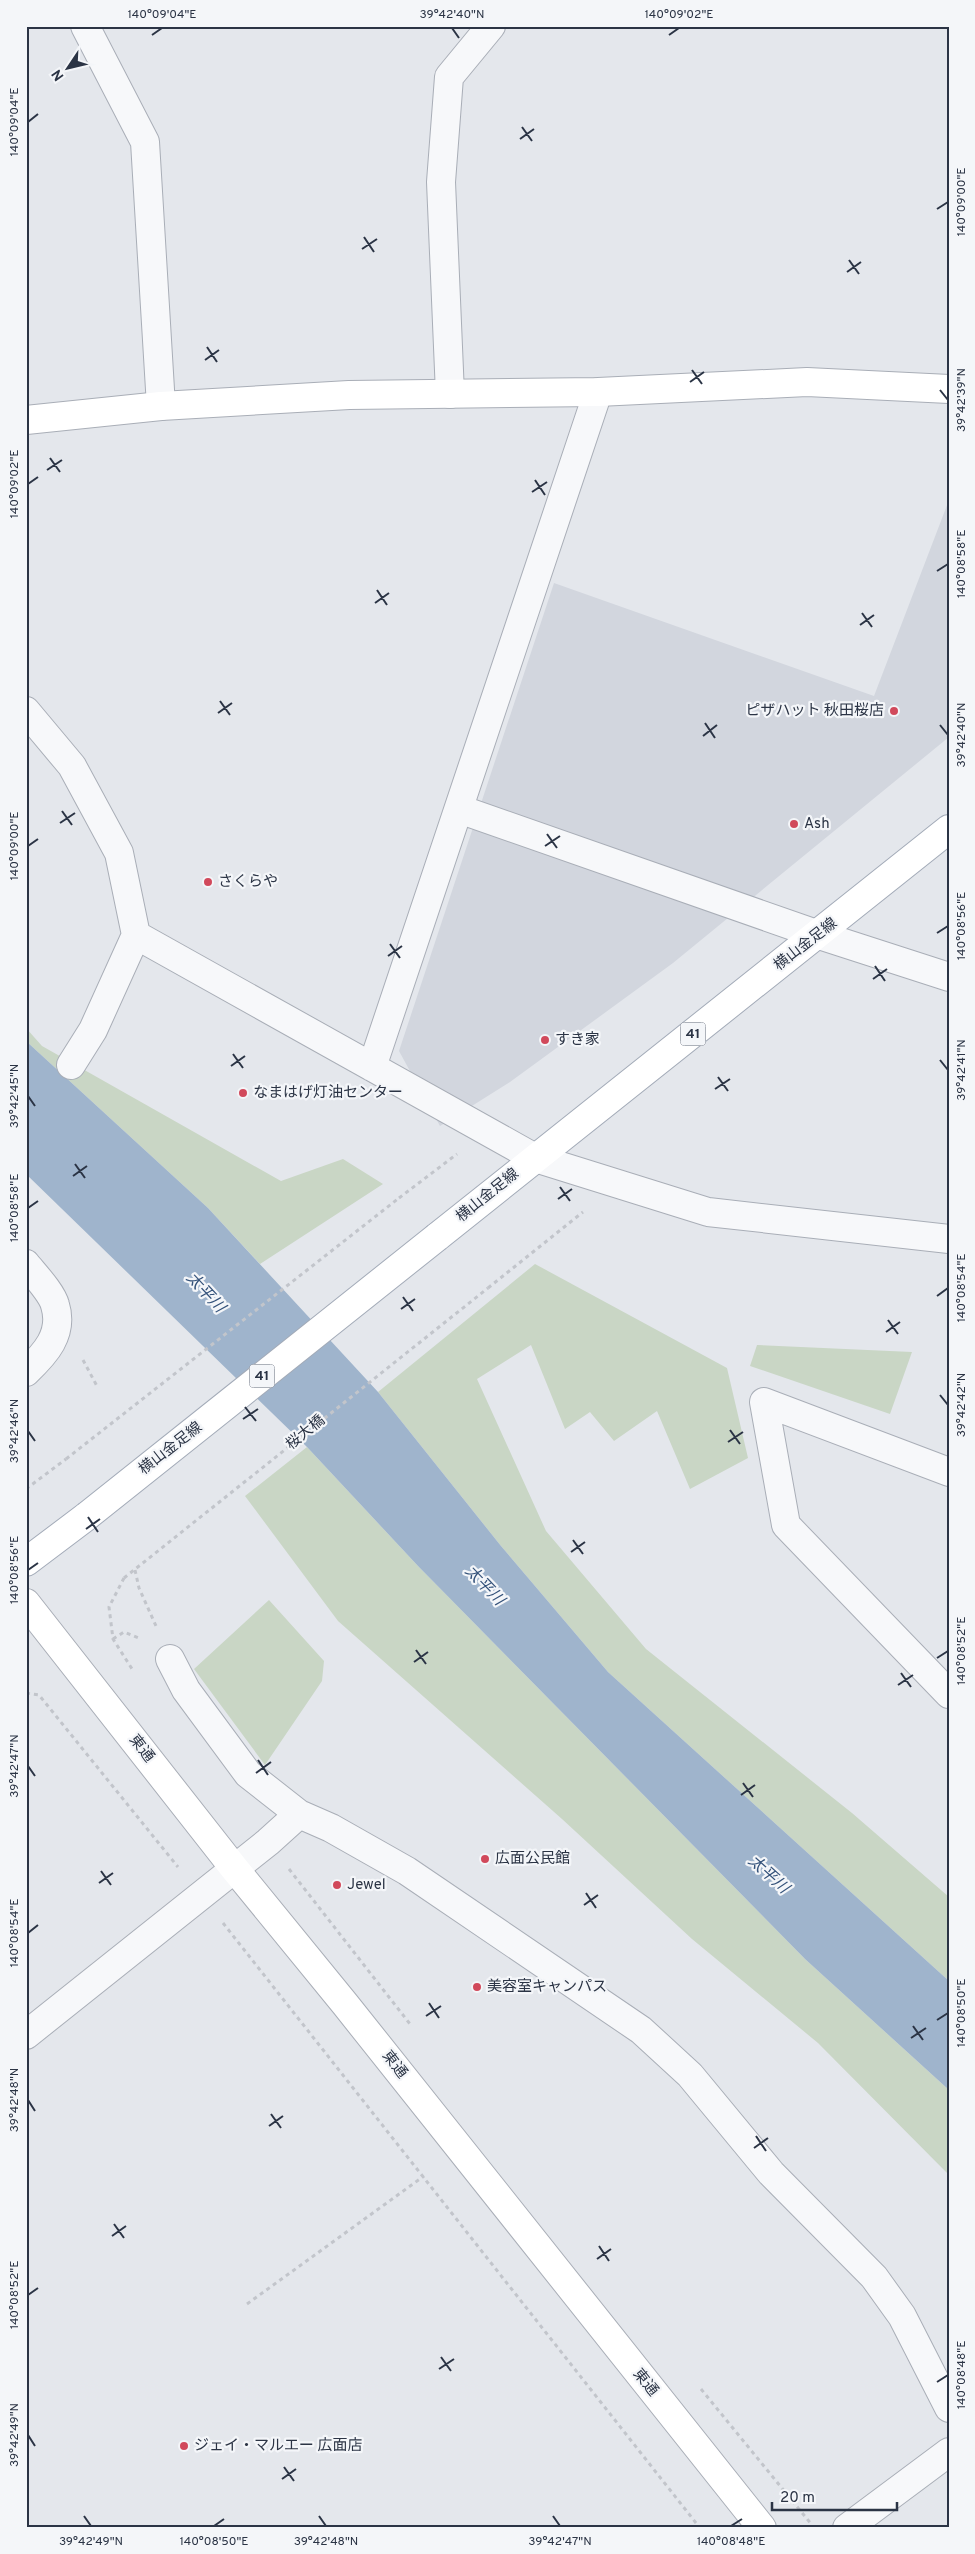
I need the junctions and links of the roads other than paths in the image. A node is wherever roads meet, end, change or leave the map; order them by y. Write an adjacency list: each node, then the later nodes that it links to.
1 (86, 26): 6 (street)
2 (491, 26): 5 (street)
3 (949, 389): 4 (street)
4 (598, 392): 5 (street); 9 (street)
5 (450, 394): 6 (street)
6 (161, 406): 7 (street)
7 (26, 420)
8 (26, 711): 11 (street)
9 (459, 809): 12 (street); 15 (street)
10 (949, 829): 12 (street, 横山金足線 / 41)
11 (136, 935): 14 (street); 15 (street)
12 (819, 935): 13 (street); 16 (street, 横山金足線 / 41)
13 (949, 978)
14 (71, 1065)
15 (372, 1067): 16 (street)
16 (535, 1158): 17 (street); 21 (street, 横山金足線 / 41, bridge)
17 (949, 1239)
18 (26, 1264): 19 (street)
19 (26, 1372)
20 (949, 1472): 24 (street)
21 (26, 1562)
22 (26, 1603): 26 (street, 東通)
23 (170, 1659): 25 (street)
24 (949, 1694)
25 (299, 1814): 26 (street); 28 (street)
26 (234, 1868): 27 (street); 30 (street, 東通)
27 (26, 2035)
28 (949, 2408)
29 (949, 2452): 31 (street)
30 (751, 2523)
31 (847, 2528)

